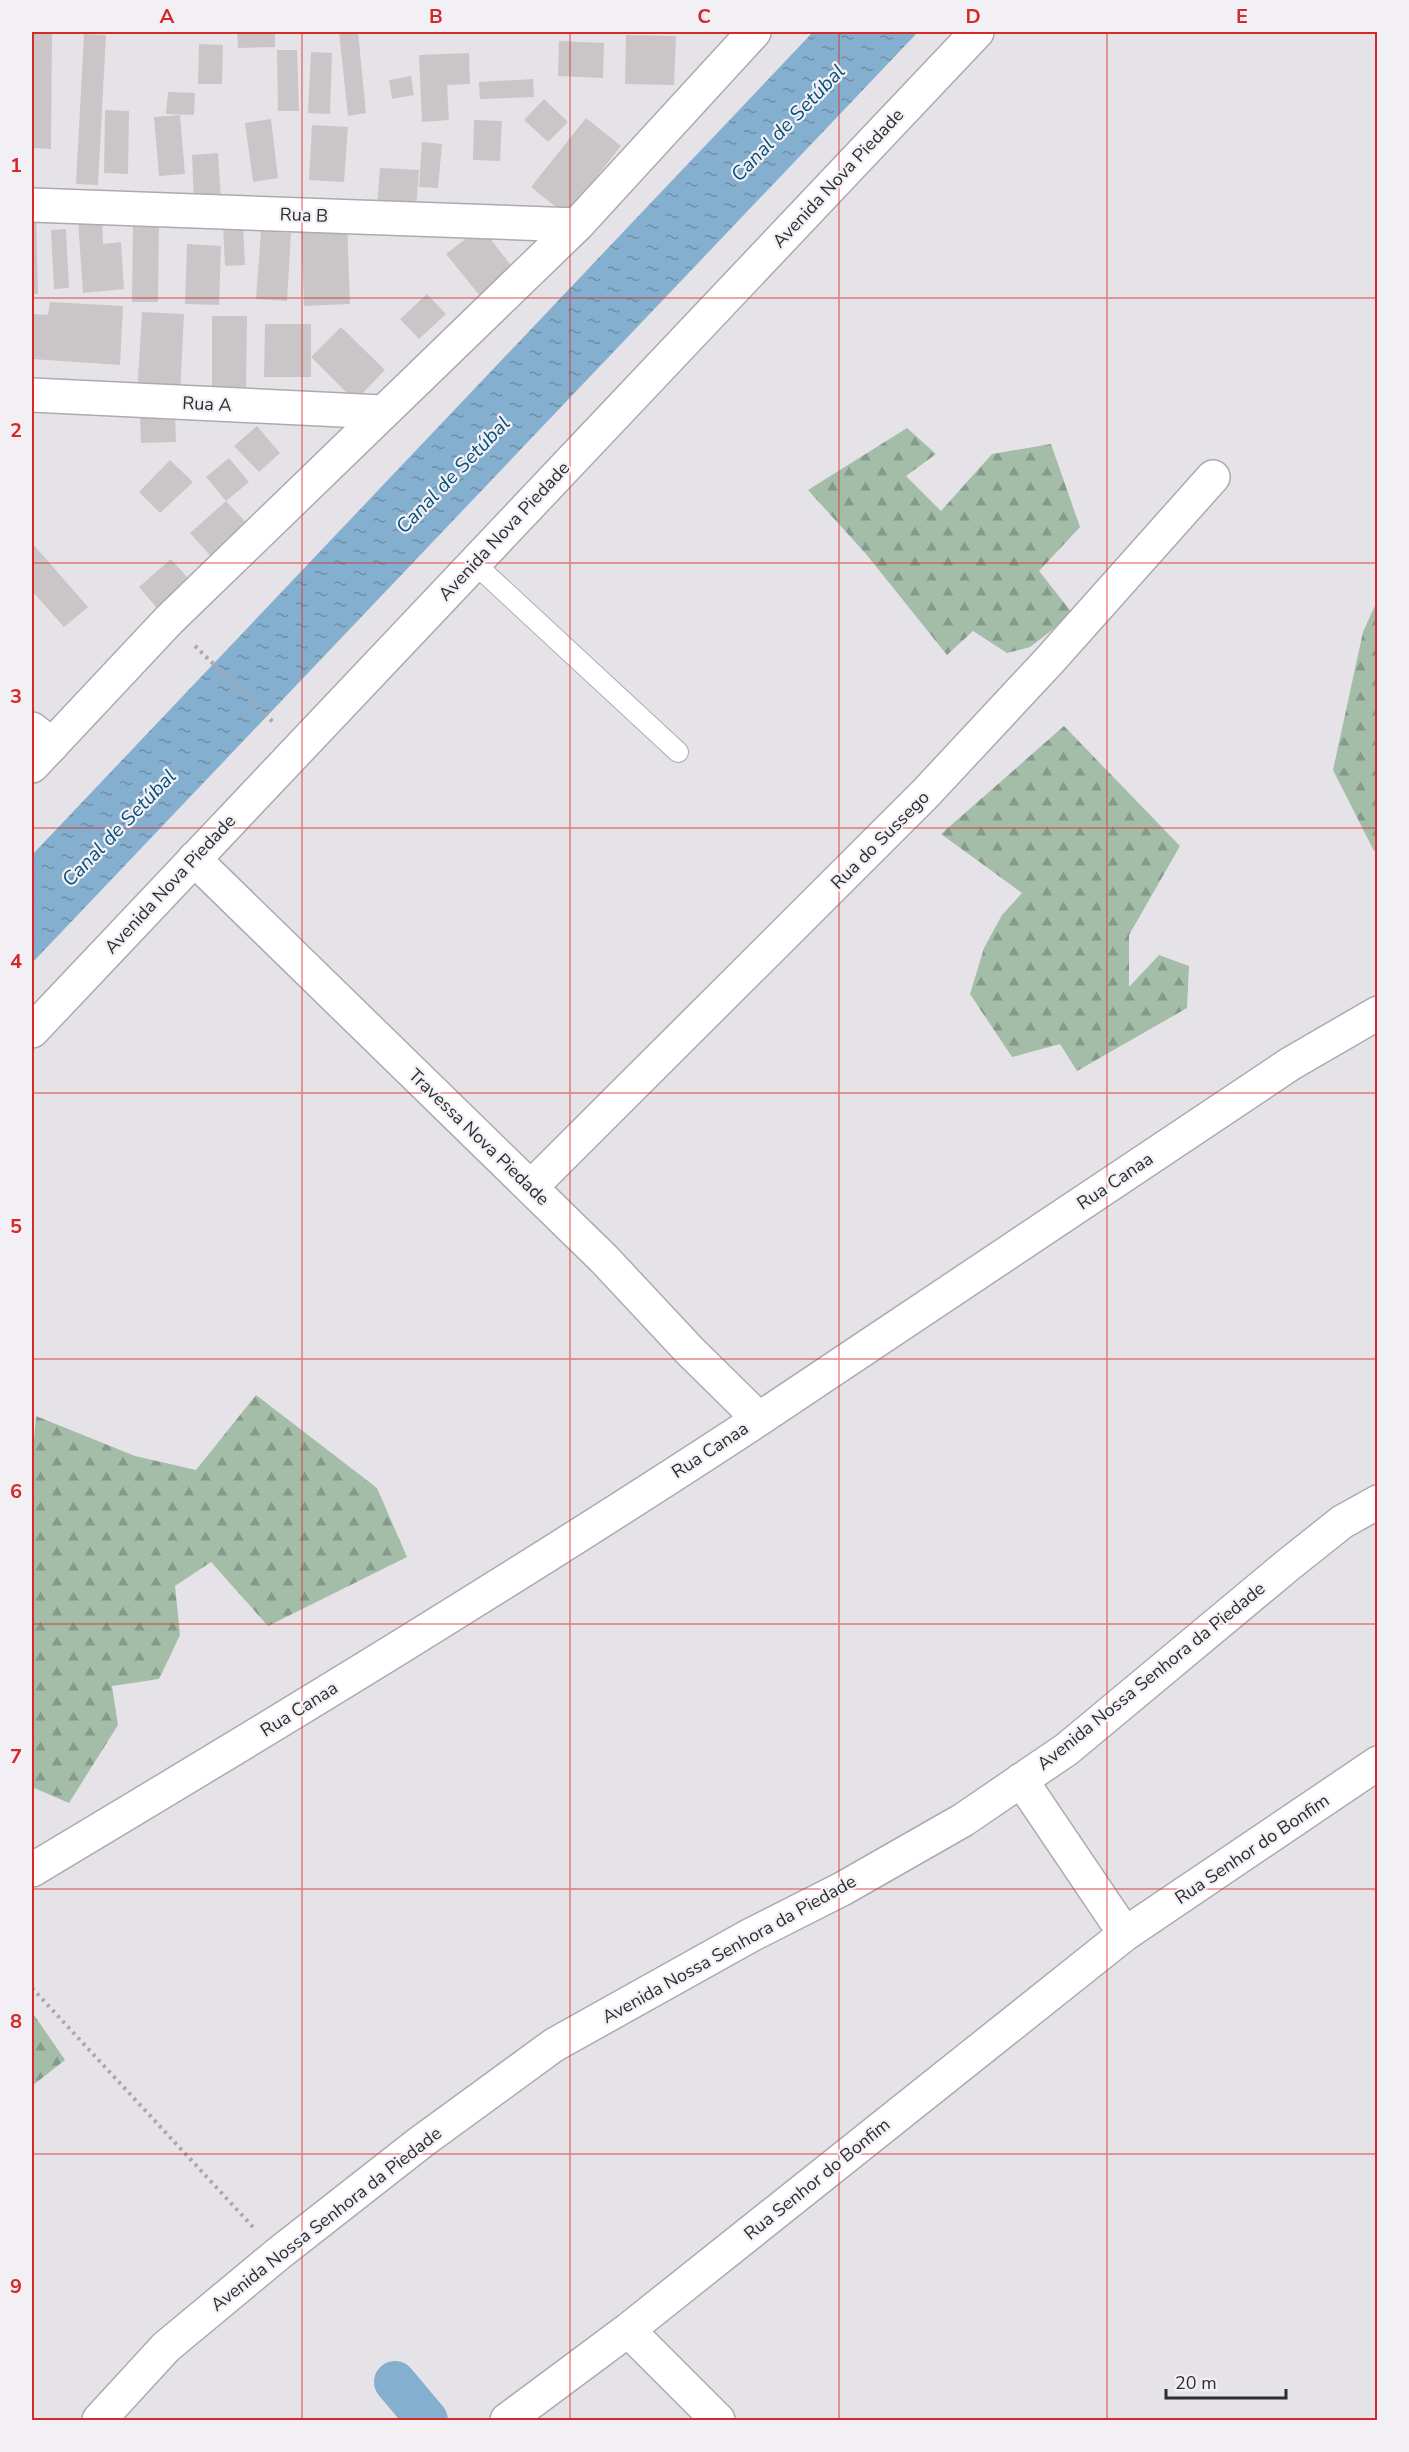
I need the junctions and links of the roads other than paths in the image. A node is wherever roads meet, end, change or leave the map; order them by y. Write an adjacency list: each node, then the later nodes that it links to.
1 (754, 32): 4 (street)
2 (977, 32): 8 (street, Avenida Nova Piedade)
3 (32, 205): 4 (street, Rua B)
4 (578, 225): 6 (street)
5 (32, 395): 6 (street, Rua A)
6 (382, 412): 9 (street)
7 (1213, 477): 14 (street, Rua do Sussego)
8 (474, 563): 10 (lane); 11 (street, Avenida Nova Piedade)
9 (38, 747)
10 (678, 752)
11 (194, 859): 13 (street, Avenida Nova Piedade); 14 (street, Travessa Nova Piedade)
12 (1377, 1013): 15 (street, Rua Canaa)
13 (32, 1031)
14 (531, 1187): 15 (street, Travessa Nova Piedade)
15 (759, 1419): 19 (street, Rua Canaa)
16 (1377, 1502): 18 (street, Avenida Nossa Senhora da Piedade)
17 (1377, 1763): 20 (street, Rua Senhor do Bonfim)
18 (1021, 1780): 20 (street); 22 (street, Avenida Nossa Senhora da Piedade)
19 (32, 1870)
20 (1125, 1934): 21 (street, Rua Senhor do Bonfim)
21 (628, 2330): 23 (street, Rua Senhor do Bonfim); 24 (street)
22 (99, 2421)
23 (507, 2421)
24 (718, 2421)

